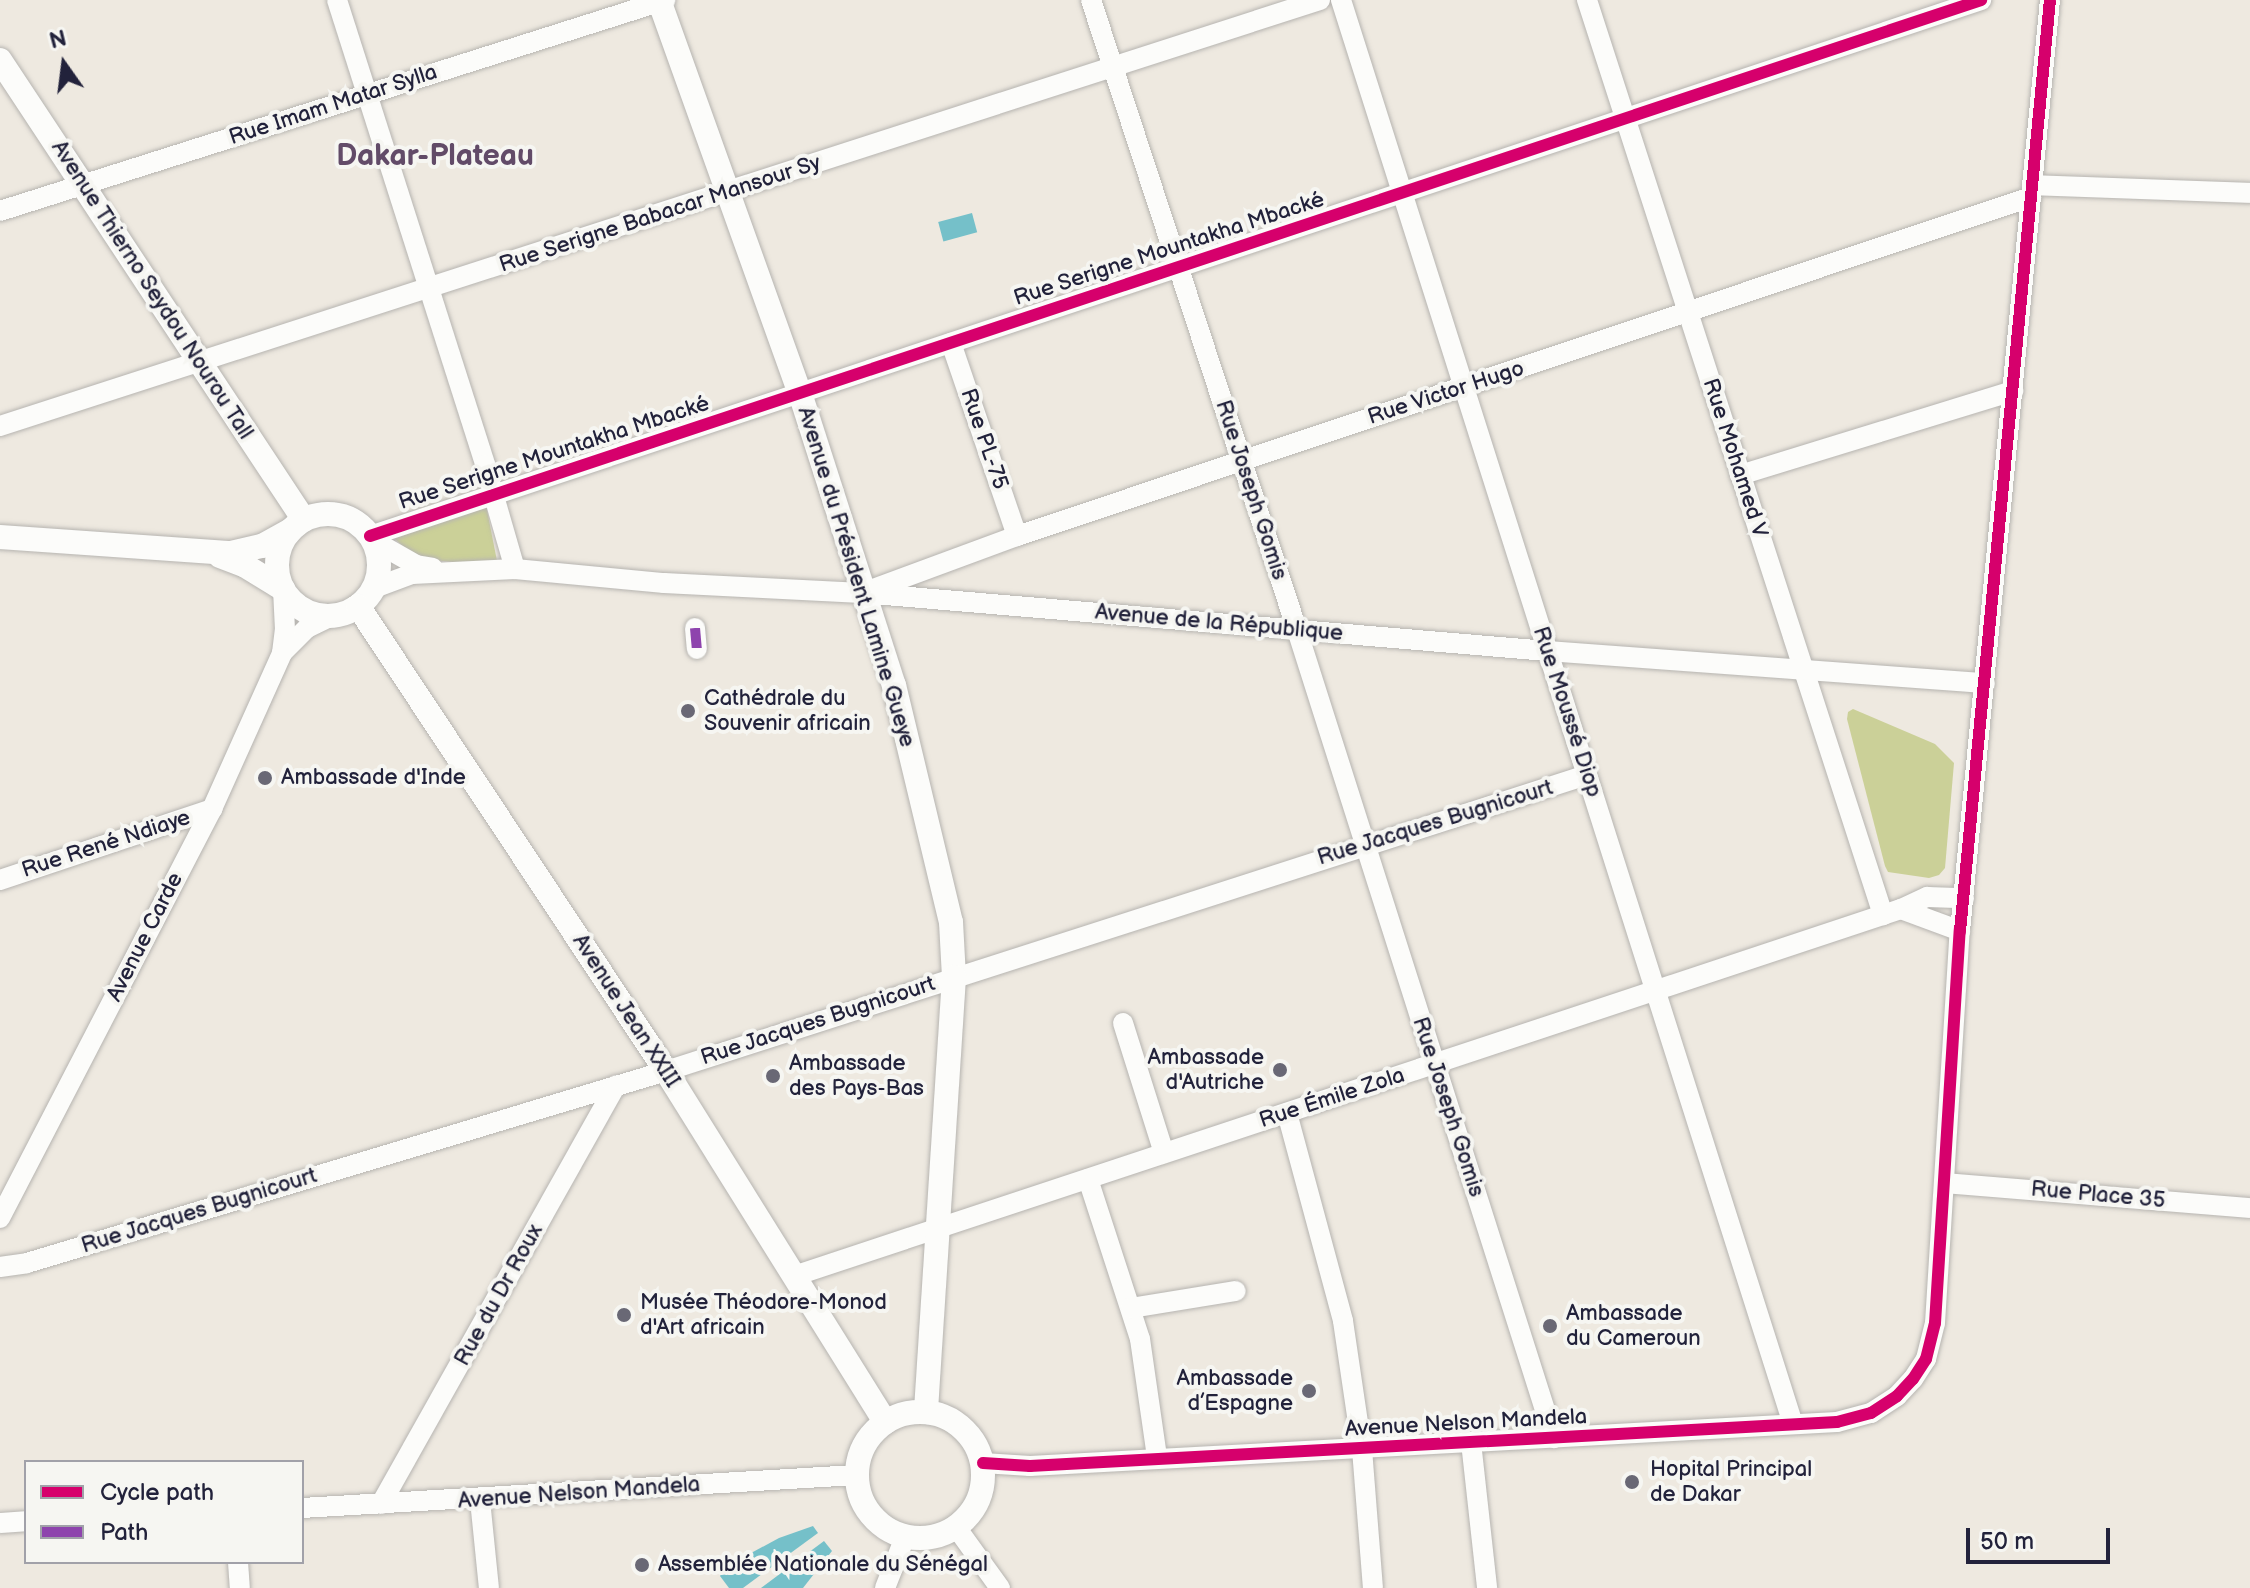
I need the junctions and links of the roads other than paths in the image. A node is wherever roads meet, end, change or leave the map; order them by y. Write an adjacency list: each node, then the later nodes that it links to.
1 (337, 0): 12 (street)
2 (1091, 0): 11 (street, Rue Joseph Gomis)
3 (1320, 0): 11 (street, Rue Serigne Babacar Mansour Sy)
4 (1341, 0): 17 (street, Rue Moussé Diop)
5 (1587, 0): 13 (street, Rue Mohamed V)
6 (1981, 0): 9 (street, Rue Serigne Mountakha Mbacké)
7 (2050, 0): 16 (street)
8 (662, 1): 12 (street, Rue Imam Matar Sylla); 15 (main road, Avenue du Président Lamine Gueye)
9 (1942, 6): 13 (street, Rue Serigne Mountakha Mbacké)
10 (0, 60): 14 (main road, Avenue Thierno Seydou Nourou Tall)
11 (1114, 66): 15 (street, Rue Serigne Babacar Mansour Sy); 20 (street, Rue Joseph Gomis)
12 (368, 94): 14 (street, Rue Imam Matar Sylla); 21 (street)
13 (1625, 118): 17 (street, Rue Serigne Mountakha Mbacké); 22 (street, Rue Mohamed V)
14 (82, 184): 19 (street, Rue Imam Matar Sylla); 24 (main road, Avenue Thierno Seydou Nourou Tall)
15 (727, 191): 21 (street, Rue Serigne Babacar Mansour Sy); 27 (main road, Avenue du Président Lamine Gueye)
16 (2032, 191): 18 (street); 22 (street, Rue Victor Hugo); 26 (street)
17 (1402, 193): 20 (street, Rue Serigne Mountakha Mbacké); 25 (street, Rue Moussé Diop)
18 (2250, 193)
19 (0, 211)
20 (1178, 267): 23 (street, Rue Serigne Mountakha Mbacké); 29 (street, Rue Joseph Gomis)
21 (430, 290): 24 (street, Rue Serigne Babacar Mansour Sy); 31 (street)
22 (1688, 312): 25 (street, Rue Victor Hugo); 30 (street, Rue Mohamed V)
23 (951, 343): 27 (street, Rue Serigne Mountakha Mbacké); 33 (street, Rue PL-75)
24 (199, 361): 28 (street, Rue Serigne Babacar Mansour Sy); 32 (main road, Avenue Thierno Seydou Nourou Tall)
25 (1464, 387): 29 (street, Rue Victor Hugo); 47 (street, Rue Moussé Diop)
26 (2013, 391): 30 (street); 50 (street)
27 (800, 393): 31 (street, Rue Serigne Mountakha Mbacké); 41 (main road, Avenue du Président Lamine Gueye)
28 (0, 426)
29 (1241, 461): 33 (street, Rue Victor Hugo); 45 (street, Rue Joseph Gomis)
30 (1740, 475): 49 (street, Rue Mohamed V)
31 (494, 494): 35 (street, Rue Serigne Mountakha Mbacké); 37 (street)
32 (297, 525): 35 (main road); 36 (main road); 40 (main road)
33 (1017, 536): 41 (street, Rue Victor Hugo)
34 (0, 537): 36 (main road)
35 (372, 538): 38 (street, Avenue de la République); 39 (main road)
36 (210, 552): 40 (main road)
37 (515, 569): 38 (street, Avenue de la République); 41 (street, Avenue de la République)
38 (453, 572): 39 (street, Avenue de la République)
39 (374, 588): 42 (main road)
40 (283, 589): 43 (main road); 48 (street, Avenue Carde)
41 (862, 593): 45 (street, Avenue de la République); 58 (main road, Avenue du Président Lamine Gueye)
42 (358, 606): 43 (main road); 62 (main road, Avenue Jean XXIII)
43 (332, 616): 48 (street, Avenue Carde)
44 (695, 628): 46 (street)
45 (1297, 630): 47 (street, Avenue de la République); 53 (street, Rue Joseph Gomis)
46 (697, 649)
47 (1547, 651): 49 (street, Avenue de la République); 51 (street, Rue Moussé Diop)
48 (282, 653): 52 (street, Avenue Carde)
49 (1803, 669): 50 (street, Avenue de la République); 56 (street, Rue Mohamed V)
50 (1985, 683): 55 (street)
51 (1587, 775): 53 (street, Rue Jacques Bugnicourt); 59 (street, Rue Moussé Diop)
52 (212, 809): 54 (street, Rue René Ndiaye); 69 (street, Avenue Carde)
53 (1364, 845): 58 (street, Rue Jacques Bugnicourt); 61 (street, Rue Joseph Gomis)
54 (0, 880)
55 (1964, 898): 56 (street, Rue Émile Zola); 57 (street)
56 (1892, 912): 57 (street); 59 (street, Rue Émile Zola)
57 (1960, 931): 67 (street)
58 (954, 977): 62 (street, Rue Jacques Bugnicourt); 70 (main road, Avenue du Président Lamine Gueye)
59 (1655, 991): 61 (street, Rue Émile Zola); 77 (street, Rue Moussé Diop)
60 (1123, 1023): 65 (street)
61 (1434, 1064): 64 (street, Rue Émile Zola); 78 (street, Rue Joseph Gomis)
62 (666, 1071): 63 (street, Rue Jacques Bugnicourt); 72 (main road, Avenue Jean XXIII)
63 (616, 1086): 71 (street, Rue Jacques Bugnicourt); 85 (street, Rue du Dr Roux)
64 (1287, 1113): 65 (street, Rue Émile Zola); 80 (street)
65 (1164, 1153): 66 (street, Rue Émile Zola)
66 (1088, 1179): 70 (street, Rue Émile Zola); 74 (street)
67 (1945, 1183): 68 (street, Rue Place 35); 77 (street, Avenue Nelson Mandela)
68 (2250, 1208)
69 (0, 1218)
70 (936, 1229): 72 (street, Rue Émile Zola); 75 (main road, Avenue du Président Lamine Gueye)
71 (0, 1267)
72 (794, 1276): 76 (main road, Avenue Jean XXIII)
73 (1236, 1291): 74 (street)
74 (1131, 1308): 81 (street)
75 (926, 1412): 76 (main road); 82 (main road)
76 (885, 1422): 83 (main road)
77 (1793, 1424): 78 (street, Avenue Nelson Mandela)
78 (1554, 1438): 79 (street, Avenue Nelson Mandela)
79 (1471, 1442): 80 (street, Avenue Nelson Mandela); 97 (street)
80 (1362, 1449): 81 (street, Avenue Nelson Mandela); 96 (street)
81 (1157, 1457): 82 (street, Avenue Nelson Mandela)
82 (983, 1463): 89 (main road)
83 (856, 1475): 84 (street, Avenue Nelson Mandela); 90 (main road)
84 (480, 1500): 85 (street, Avenue Nelson Mandela); 93 (street)
85 (381, 1504): 86 (street, Avenue Nelson Mandela)
86 (304, 1508)
87 (24, 1521): 88 (street)
88 (0, 1523)
89 (956, 1527): 90 (main road); 95 (street)
90 (905, 1537): 94 (street)
91 (238, 1564): 92 (street)
92 (240, 1588)
93 (489, 1588)
94 (885, 1588)
95 (1000, 1588)
96 (1373, 1588)
97 (1487, 1588)

